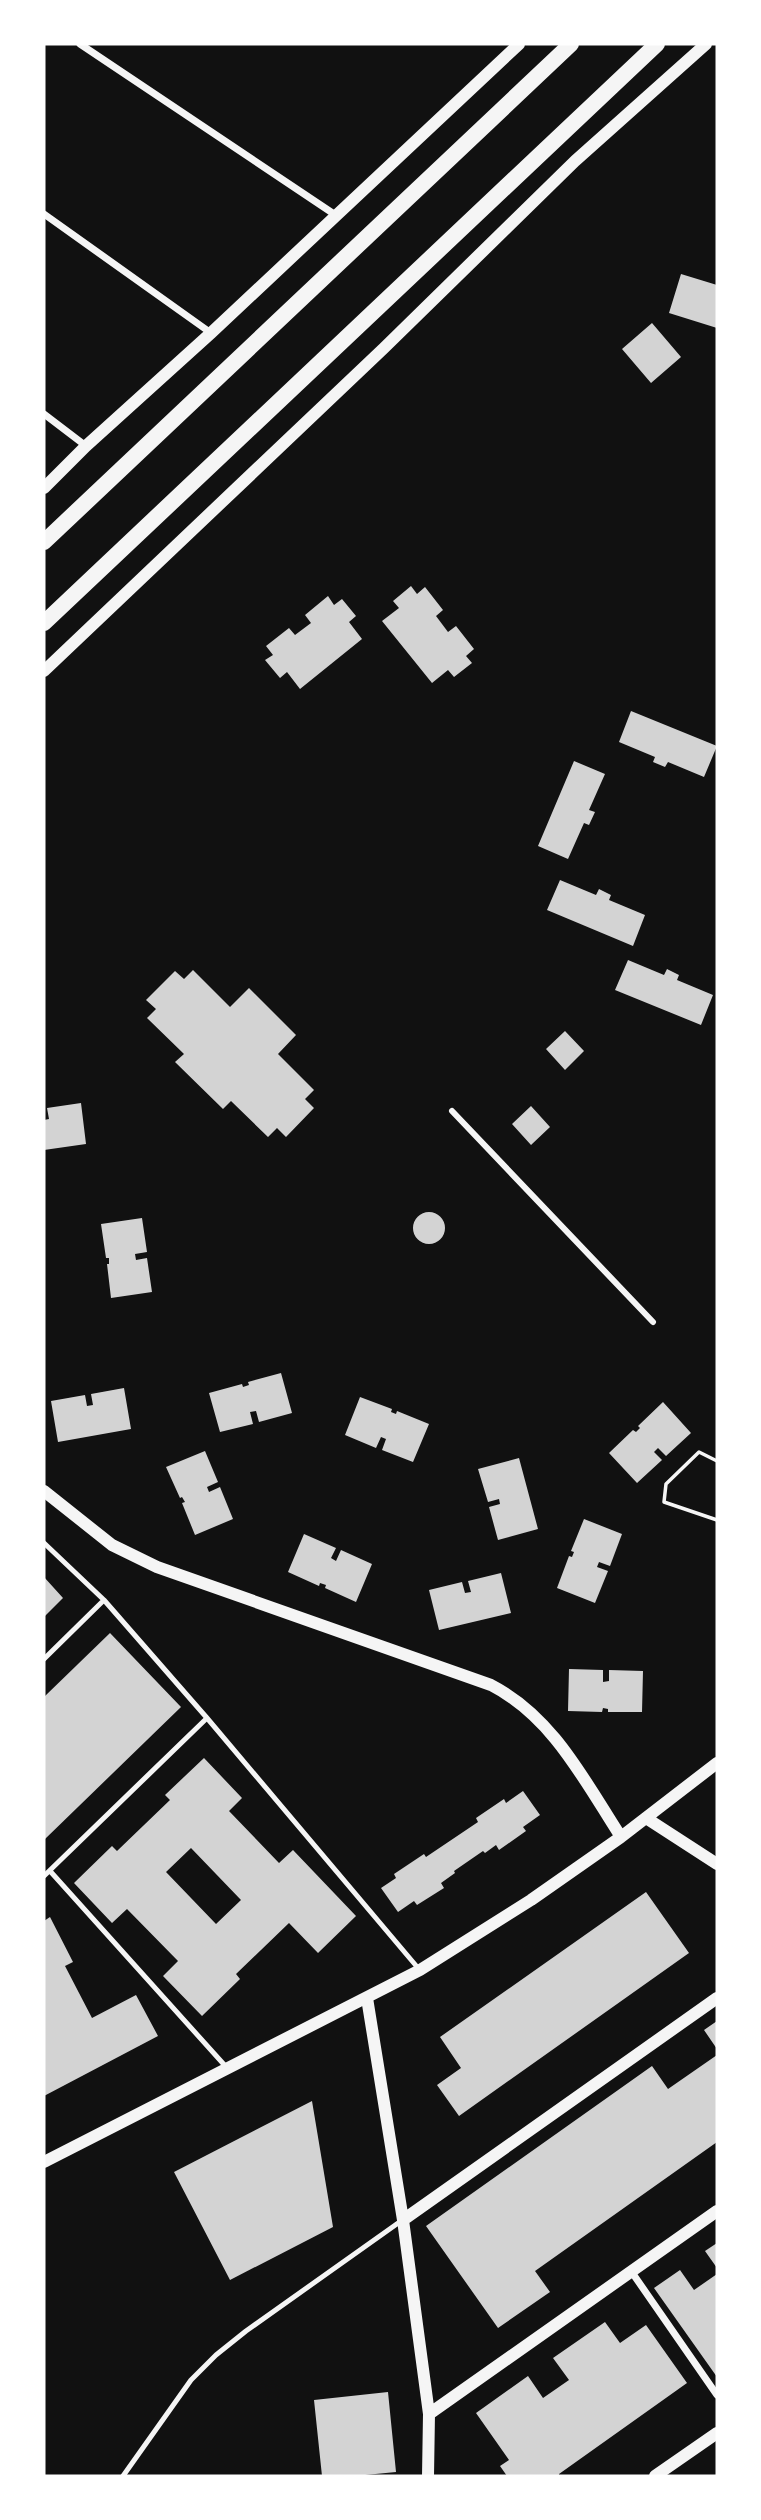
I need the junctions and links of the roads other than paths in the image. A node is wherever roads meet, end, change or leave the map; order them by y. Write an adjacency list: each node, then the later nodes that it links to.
1 (80, 44): 7 (street)
2 (519, 44): 7 (street)
3 (571, 44): 12 (highway)
4 (657, 44): 13 (highway)
5 (706, 44): 14 (street)
6 (44, 214): 8 (street)
7 (337, 216): 8 (street)
8 (211, 333): 10 (street)
9 (44, 414): 10 (street)
10 (86, 446): 11 (street)
11 (44, 488)
12 (44, 542)
13 (44, 623)
14 (44, 671)
15 (452, 1111): 16 (street)
16 (653, 1322)
17 (44, 1491): 24 (street)
18 (44, 1543): 19 (lane)
19 (104, 1600): 20 (lane); 21 (lane)
20 (44, 1659)
21 (207, 1718): 26 (lane); 28 (lane)
22 (717, 1763): 23 (street)
23 (646, 1818): 24 (street); 25 (street)
24 (621, 1837): 28 (street)
25 (717, 1864)
26 (50, 1871): 27 (lane); 31 (lane)
27 (44, 1876)
28 (420, 1970): 29 (street)
29 (367, 1998): 31 (street); 34 (street)
30 (717, 1998): 34 (street)
31 (228, 2068): 32 (street)
32 (44, 2162)
33 (717, 2211): 35 (street)
34 (403, 2220): 37 (street); 39 (lane)
35 (631, 2271): 36 (street); 37 (street)
36 (717, 2395)
37 (429, 2414): 40 (street)
38 (717, 2433): 41 (street)
39 (123, 2476)
40 (428, 2476)
41 (655, 2476)

